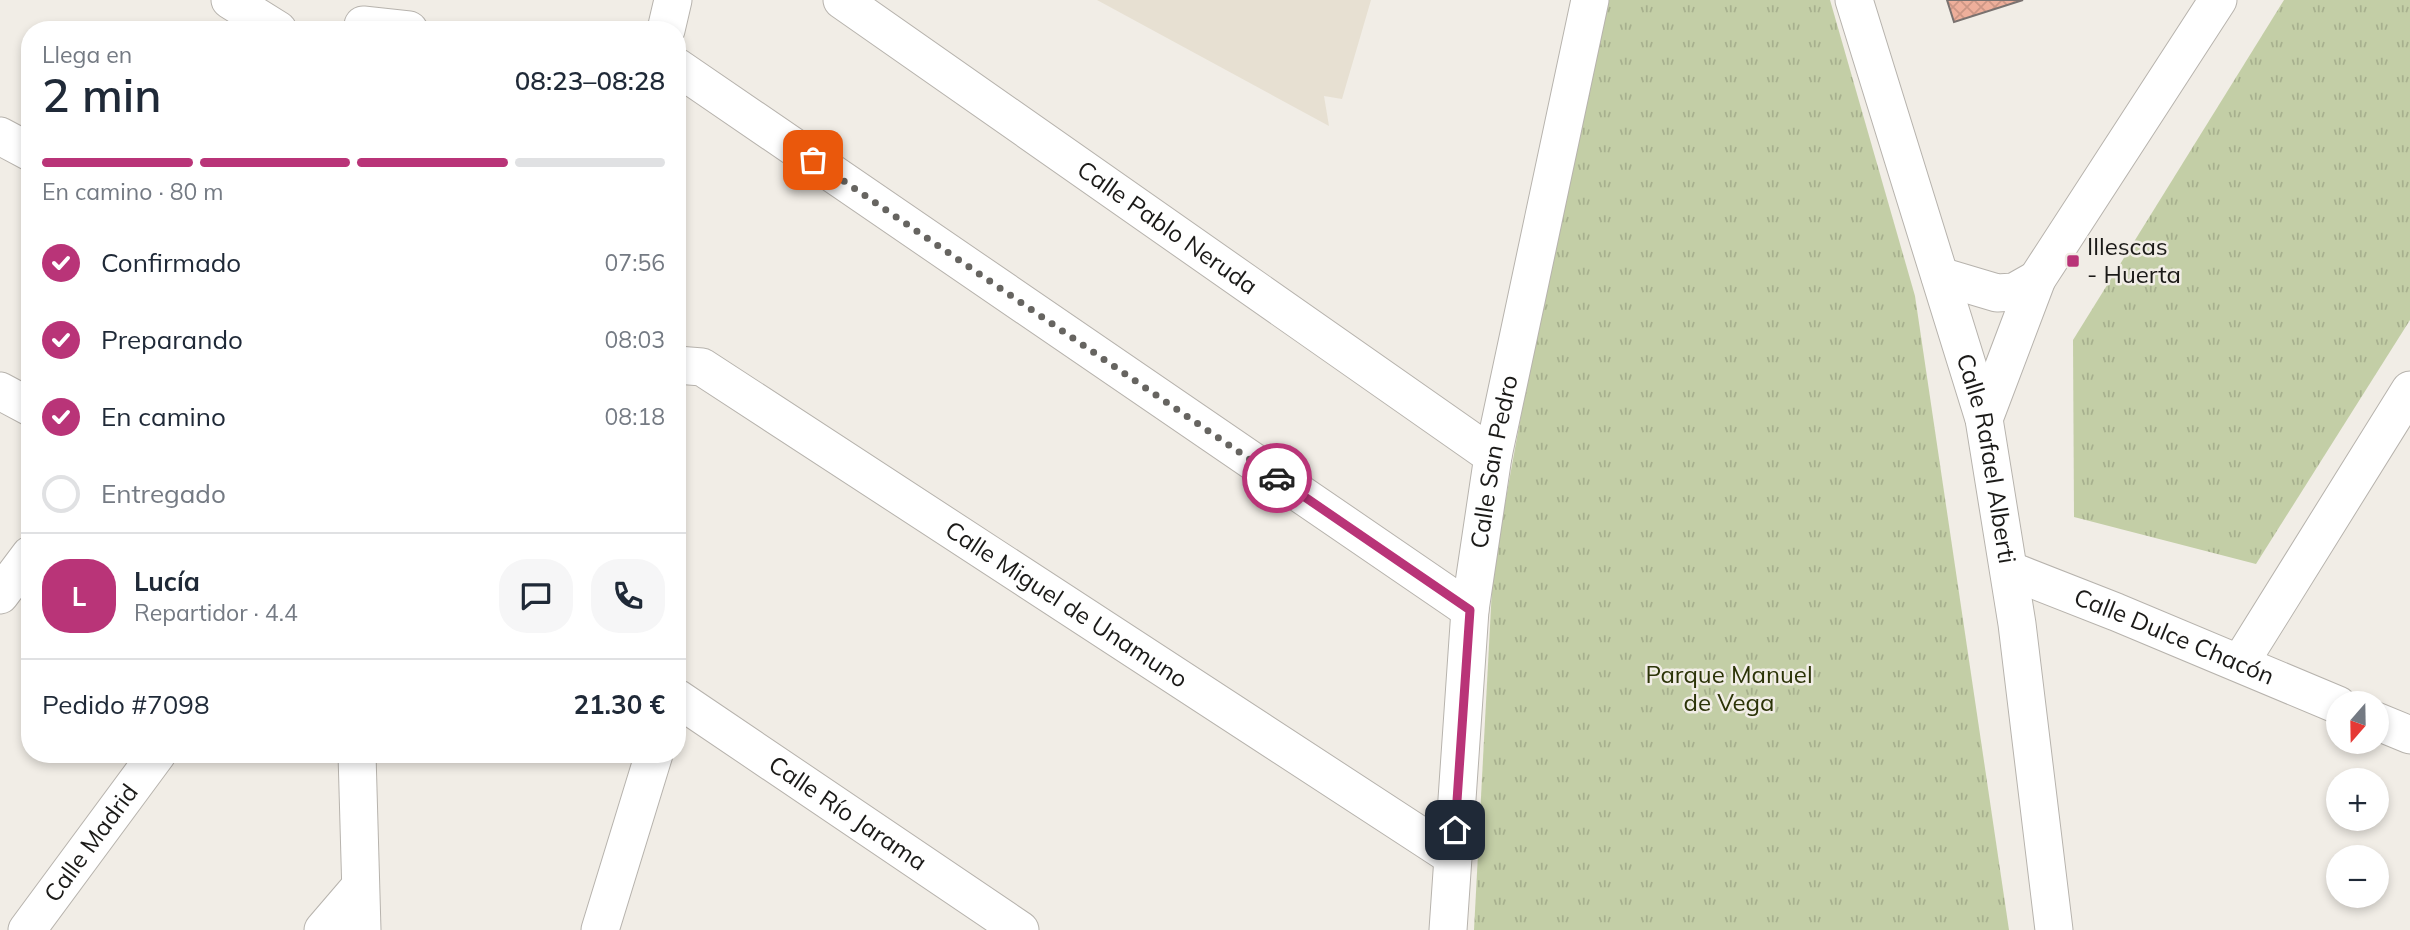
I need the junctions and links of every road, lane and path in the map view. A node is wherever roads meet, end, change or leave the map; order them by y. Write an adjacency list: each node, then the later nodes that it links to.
1 (230, 0): 7 (street)
2 (673, 0): 8 (street)
3 (842, 0): 19 (street, Calle Pablo Neruda)
4 (1590, 0): 19 (street, Calle San Pedro)
5 (1854, 0): 12 (street, Calle Rafael Alberti)
6 (2218, 0): 13 (street)
7 (264, 21)
8 (668, 21)
9 (686, 73): 23 (street)
10 (0, 136): 11 (street)
11 (21, 147)
12 (1940, 276): 13 (street); 18 (street, Calle Rafael Alberti)
13 (2037, 279): 18 (street)
14 (686, 366): 32 (street, Calle Miguel de Unamuno)
15 (2410, 390): 24 (street)
16 (0, 391): 17 (street)
17 (21, 402)
18 (1984, 419): 21 (street, Calle Rafael Alberti)
19 (1493, 456): 23 (street, Calle San Pedro)
20 (21, 567): 22 (street)
21 (2009, 570): 24 (street, Calle Dulce Chacón); 40 (street, Calle Rafael Alberti)
22 (0, 595)
23 (1470, 610): 32 (street, Calle San Pedro)
24 (2240, 663): 25 (street, Calle Dulce Chacón)
25 (2326, 700)
26 (686, 704): 38 (street, Calle Río Jarama)
27 (2389, 726): 28 (street)
28 (2410, 735)
29 (150, 763): 34 (street, Calle Madrid)
30 (357, 763): 33 (street)
31 (651, 763): 37 (street)
32 (1453, 857): 39 (street, Calle San Pedro)
33 (359, 888): 35 (street); 36 (street)
34 (27, 930)
35 (323, 930)
36 (362, 930)
37 (600, 930)
38 (1020, 930)
39 (1448, 930)
40 (2054, 930)

